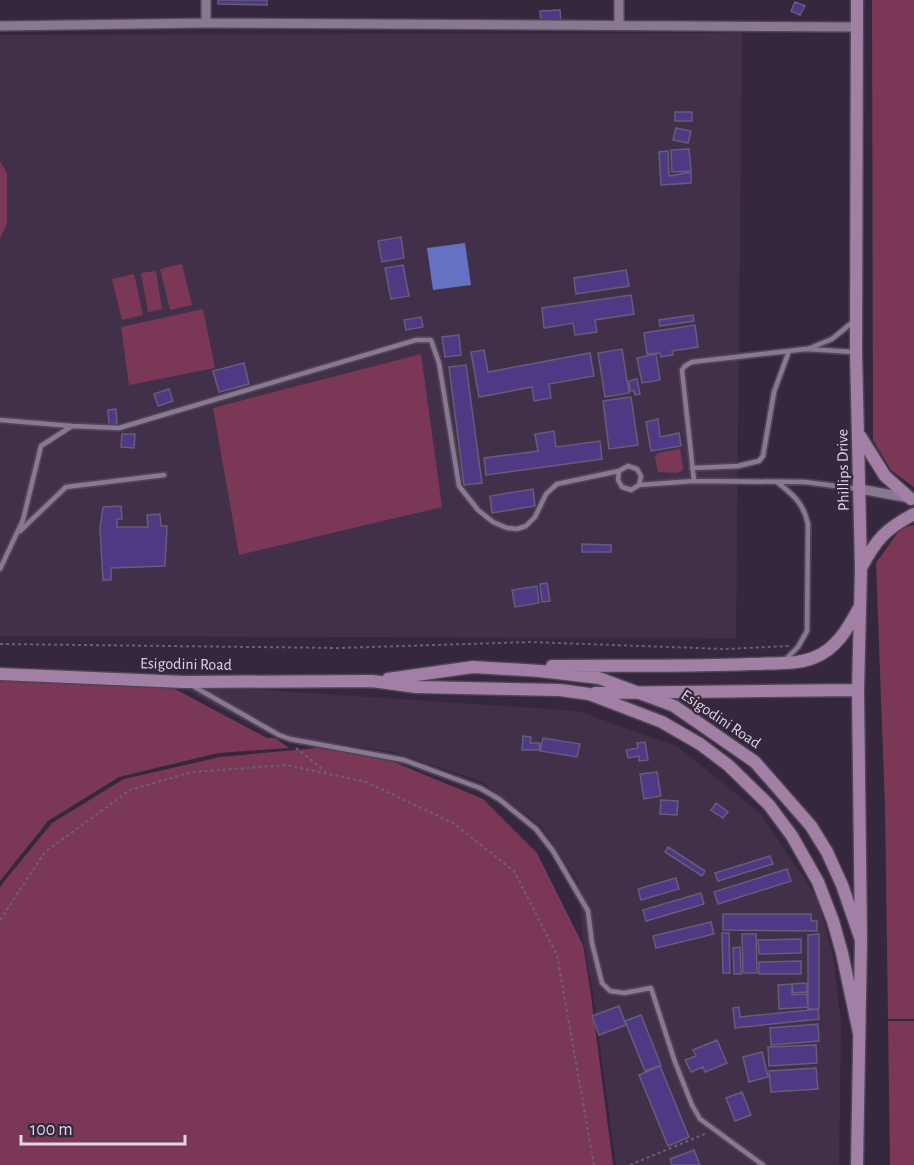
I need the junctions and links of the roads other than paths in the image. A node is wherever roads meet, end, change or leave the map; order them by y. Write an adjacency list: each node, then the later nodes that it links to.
1 (206, 0): 4 (street)
2 (619, 0): 5 (street)
3 (857, 0): 7 (main road, Phillips Drive)
4 (206, 23): 5 (street); 6 (street)
5 (619, 25): 7 (street)
6 (0, 26)
7 (856, 27): 8 (main road, Phillips Drive)
8 (856, 319): 9 (lane); 11 (main road, Phillips Drive)
9 (806, 350): 10 (lane); 11 (lane)
10 (789, 351): 15 (lane); 15 (lane)
11 (856, 352): 14 (main road, Phillips Drive)
12 (0, 420): 13 (lane)
13 (72, 426): 16 (lane); 24 (lane)
14 (859, 435): 21 (main road, Phillips Drive); 22 (main road)
15 (692, 468): 18 (lane)
16 (619, 471): 20 (lane); 20 (lane)
17 (164, 475): 24 (lane)
18 (694, 481): 19 (lane); 20 (lane)
19 (777, 482): 21 (lane); 28 (lane)
20 (639, 485)
21 (860, 489): 22 (street); 26 (main road, Phillips Drive)
22 (913, 499)
23 (914, 514): 26 (main road)
24 (18, 532): 25 (lane)
25 (0, 569)
26 (861, 569): 27 (main road, Phillips Drive)
27 (860, 607): 28 (main road); 33 (main road, Phillips Drive)
28 (783, 662): 29 (main road)
29 (473, 667): 31 (main road, Esigodini Road); 34 (main road, Esigodini Road)
30 (0, 674): 32 (main road, Esigodini Road)
31 (372, 681): 32 (main road, Esigodini Road); 35 (main road, Esigodini Road)
32 (184, 682): 38 (lane)
33 (858, 690): 34 (main road); 36 (main road, Phillips Drive)
34 (640, 692): 35 (main road); 36 (main road, Esigodini Road)
35 (589, 694): 37 (main road, Esigodini Road)
36 (861, 940): 37 (main road, Esigodini Road)
37 (859, 1033): 39 (main road, Esigodini Road)
38 (763, 1165)
39 (857, 1165)

